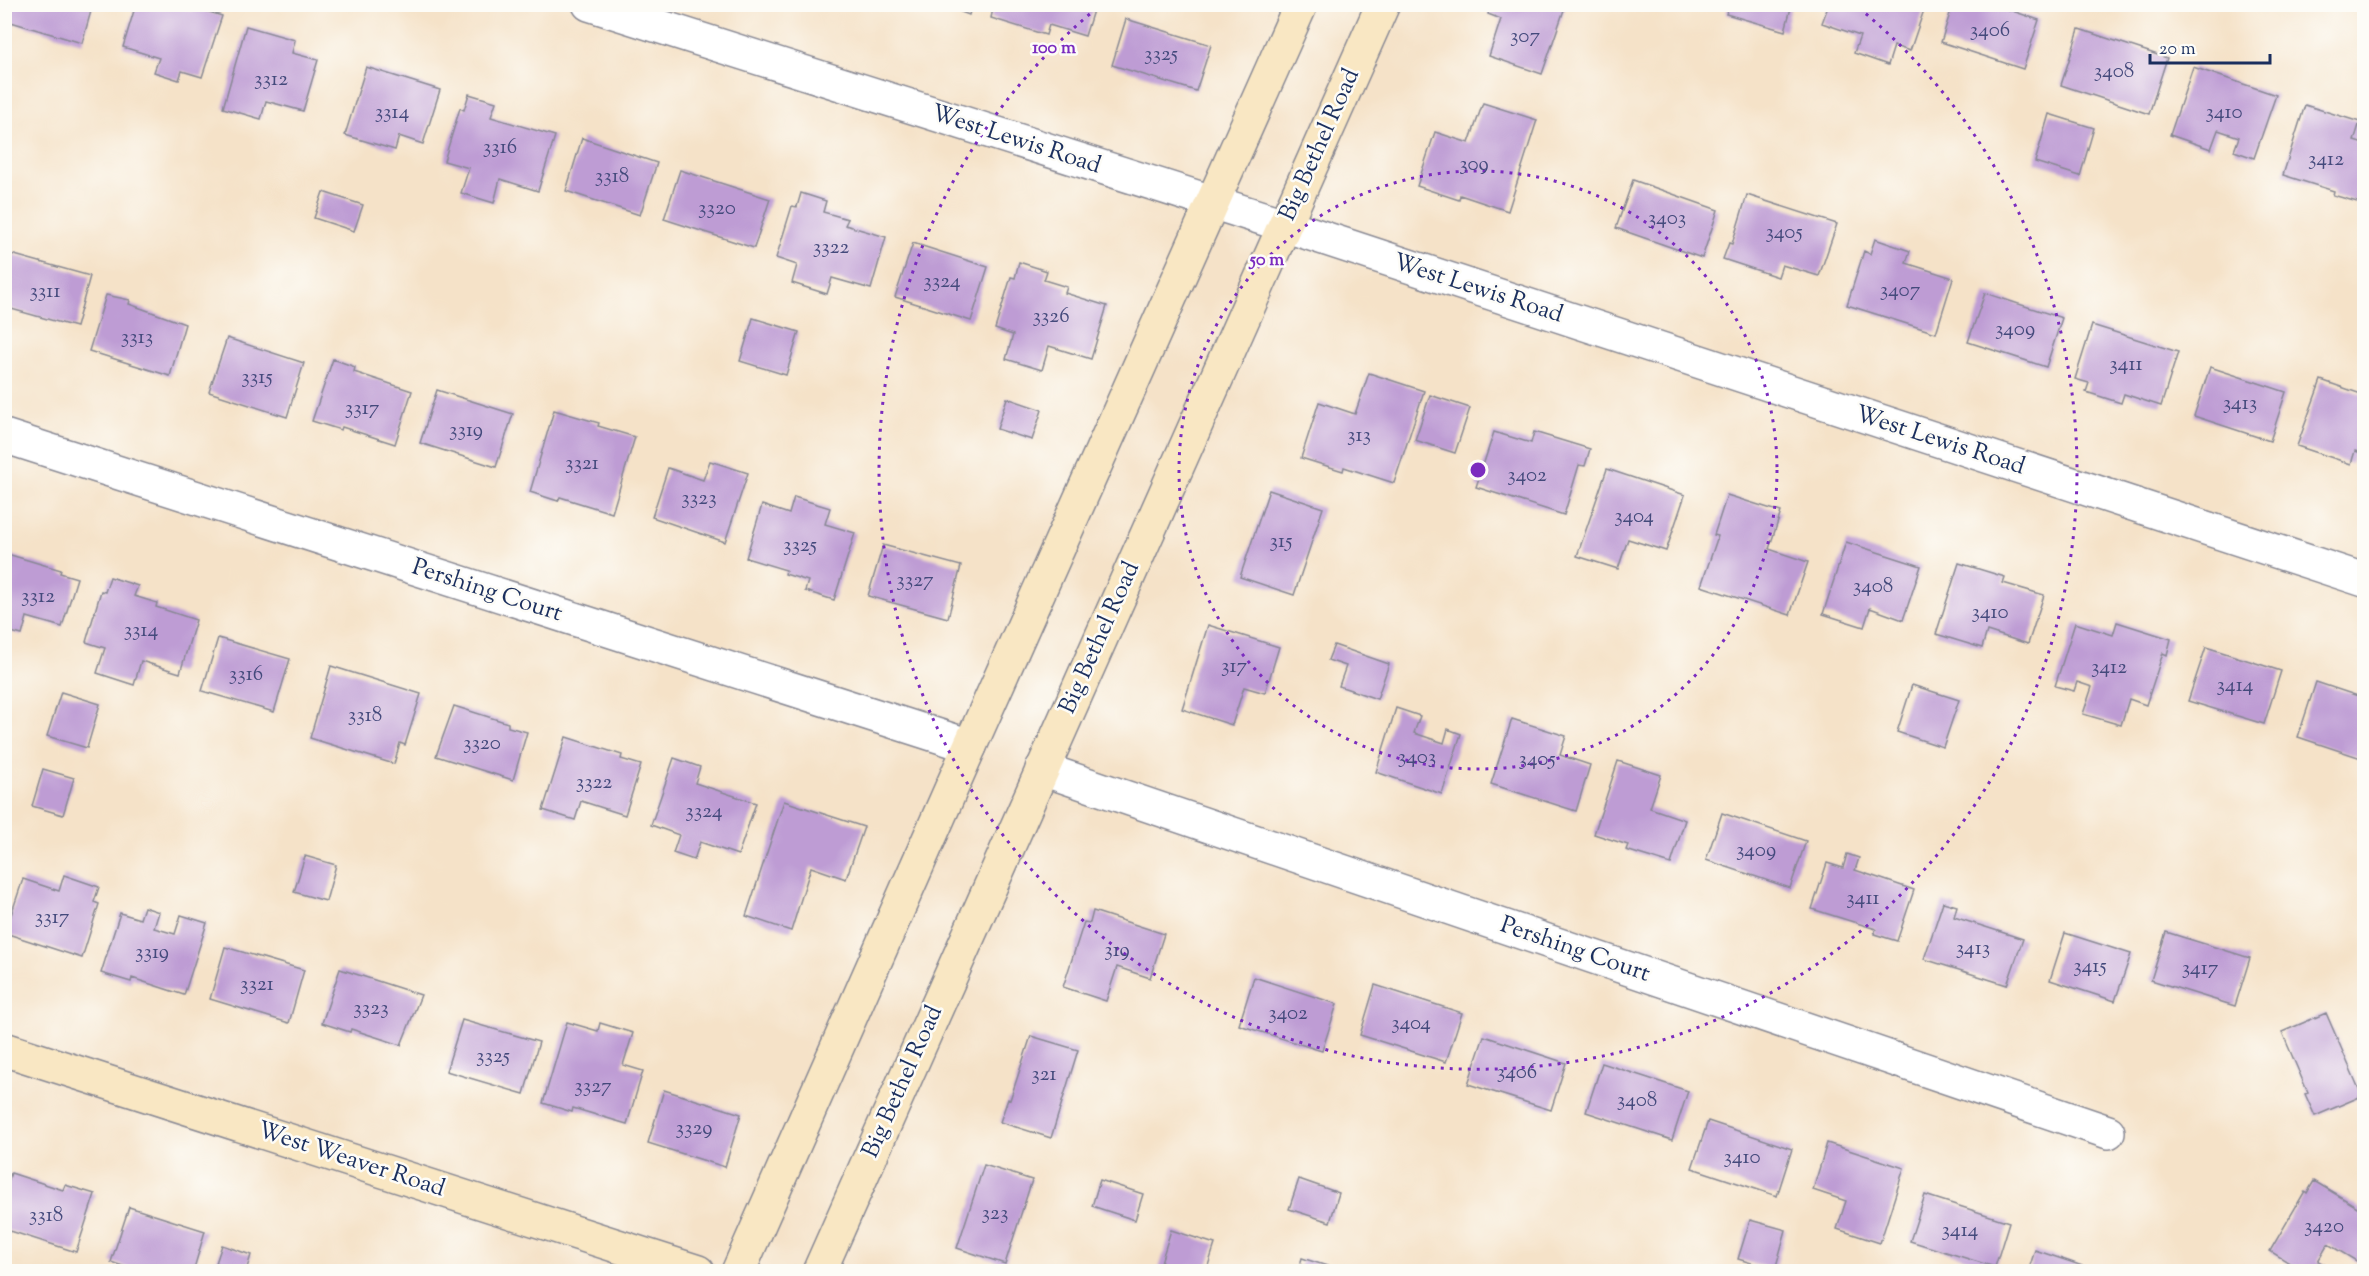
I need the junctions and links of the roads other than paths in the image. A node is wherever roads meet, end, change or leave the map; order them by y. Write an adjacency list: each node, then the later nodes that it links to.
1 (590, 4): 4 (street, West Lewis Road)
2 (1301, 4): 4 (main road)
3 (1383, 4): 5 (main road, Big Bethel Road)
4 (1213, 202): 5 (street, West Lewis Road); 8 (main road)
5 (1284, 225): 7 (street, West Lewis Road); 9 (main road, Big Bethel Road)
6 (4, 436): 8 (street, Pershing Court)
7 (2364, 580)
8 (970, 746): 13 (main road)
9 (1042, 769): 11 (street, Pershing Court); 14 (main road, Big Bethel Road)
10 (4, 1049): 12 (main road, West Weaver Road)
11 (2108, 1132)
12 (698, 1272)
13 (738, 1272)
14 (819, 1272)

